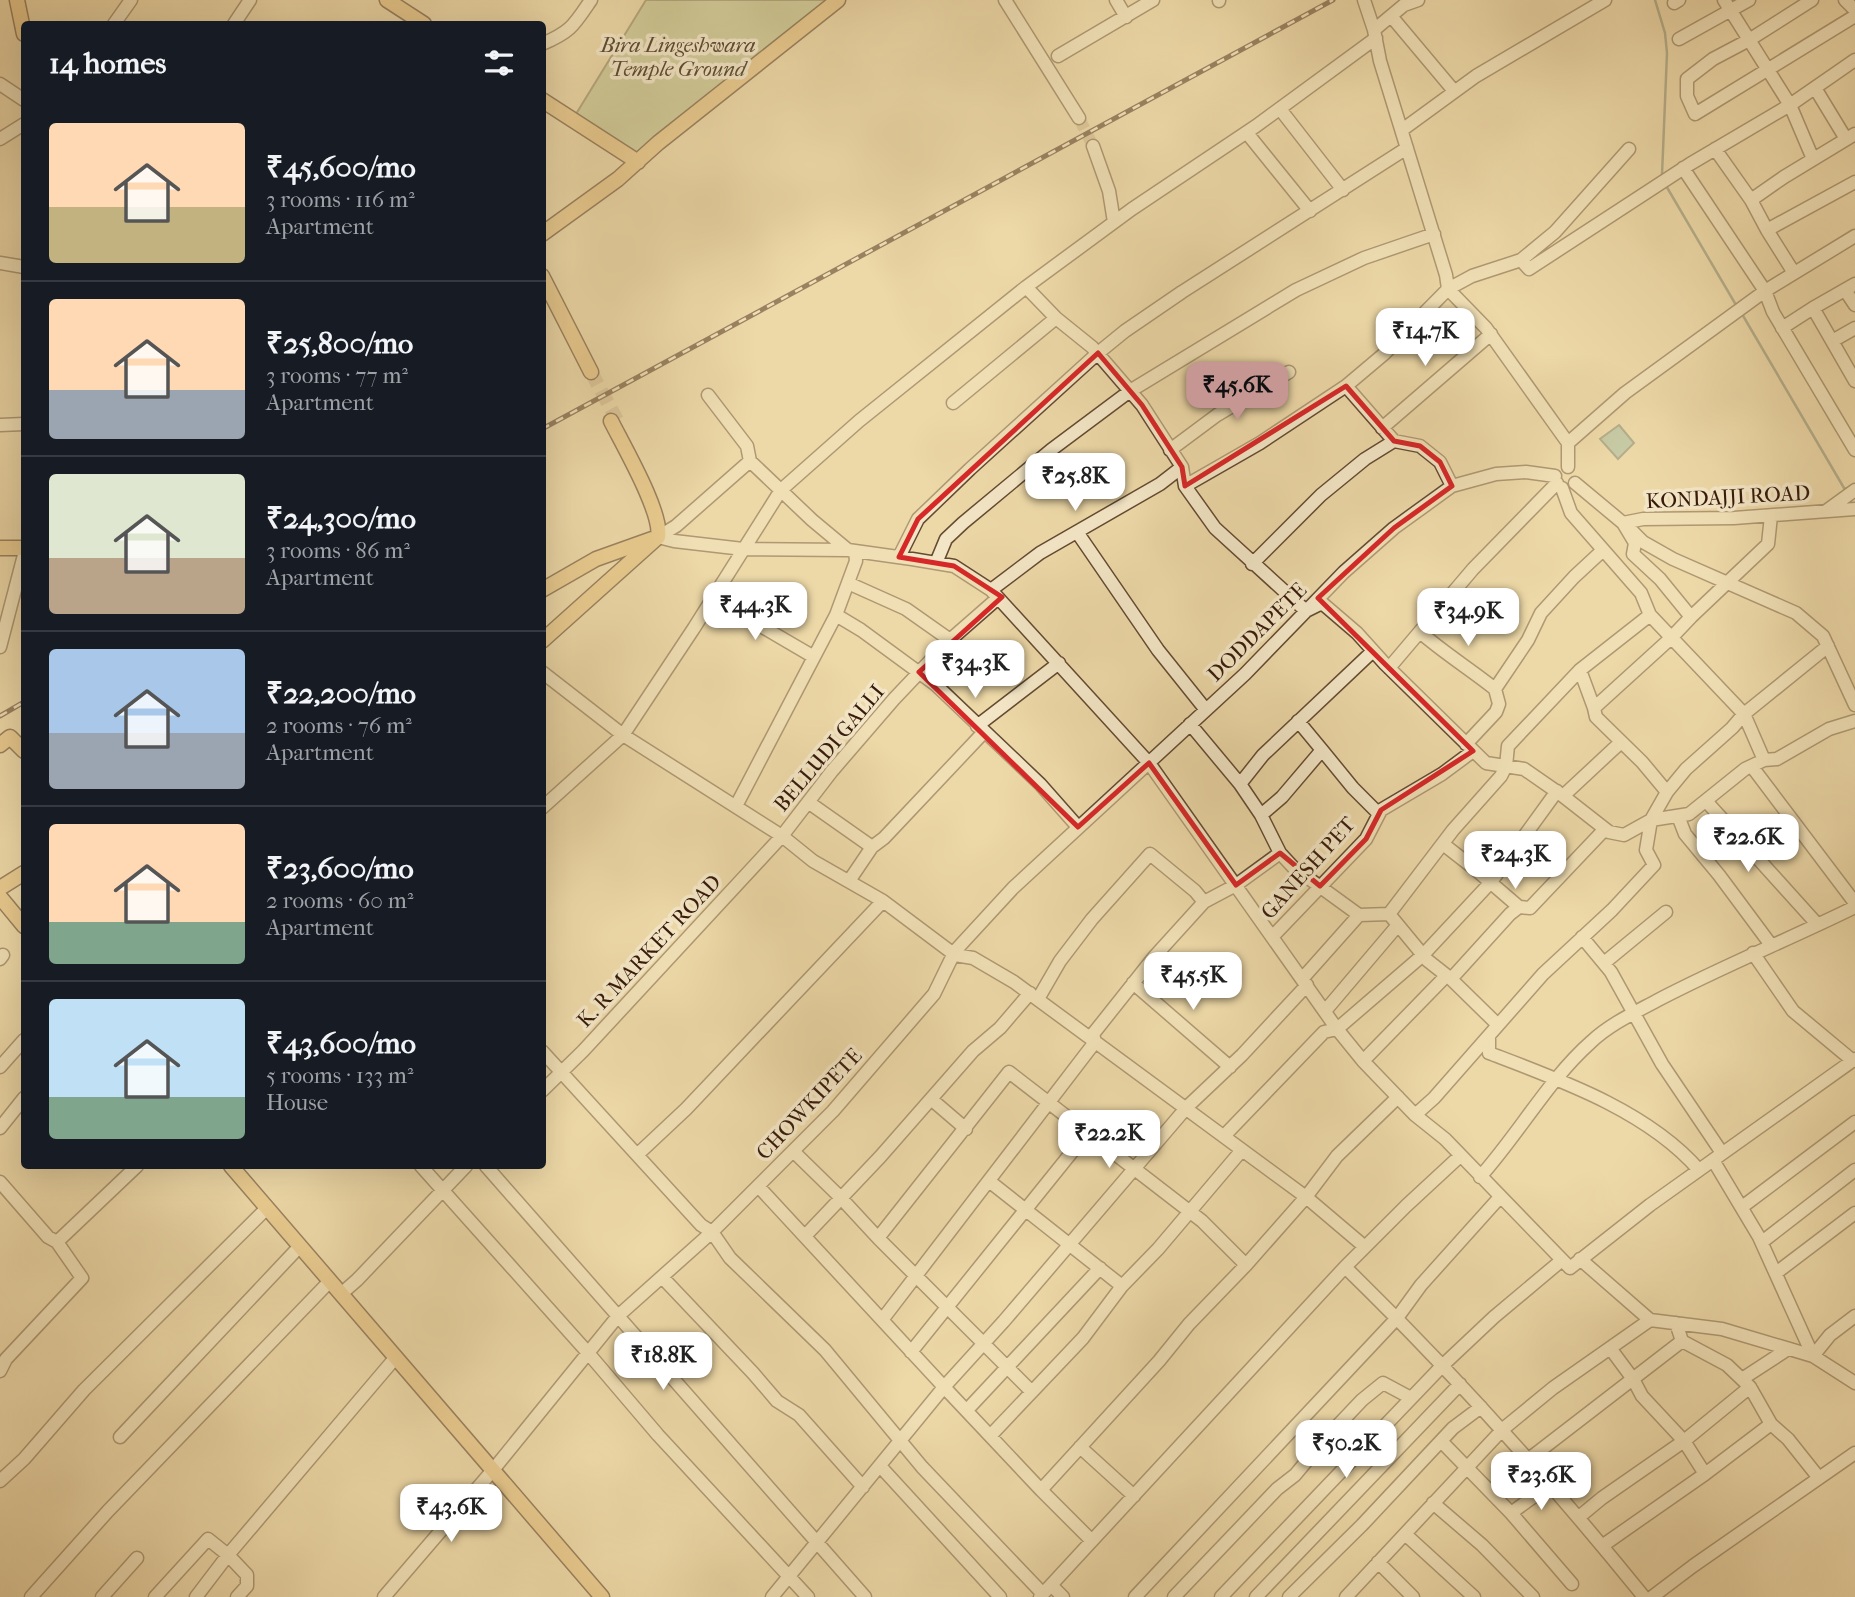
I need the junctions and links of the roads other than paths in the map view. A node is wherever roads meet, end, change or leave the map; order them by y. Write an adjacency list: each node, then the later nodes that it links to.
1 (16, 0): 20 (main road)
2 (131, 0): 21 (street)
3 (250, 0): 22 (street)
4 (387, 0): 23 (main road)
5 (591, 0): 27 (street)
6 (838, 0): 49 (main road)
7 (1005, 0): 38 (street)
8 (1116, 0): 19 (street)
9 (1153, 0): 19 (street)
10 (1364, 0): 24 (street)
11 (1418, 0): 18 (street)
12 (1605, 0): 33 (street)
13 (1749, 0): 16 (street)
14 (1812, 0): 26 (street)
15 (1845, 0): 17 (street)
16 (1727, 5): 25 (street); 26 (street)
17 (1855, 13): 30 (street)
18 (1391, 16): 24 (street); 33 (street)
19 (1126, 17): 28 (street)
20 (21, 21)
21 (116, 21)
22 (236, 21)
23 (419, 21)
24 (1375, 34): 37 (street); 40 (street)
25 (1679, 39)
26 (1749, 40): 30 (street); 30 (street)
27 (546, 42)
28 (1058, 56)
29 (1852, 67): 32 (street)
30 (1769, 70): 36 (street)
31 (0, 84): 34 (street)
32 (1815, 88): 36 (street); 42 (street)
33 (1454, 91): 40 (street)
34 (21, 98)
35 (546, 103): 49 (main road)
36 (1790, 105): 47 (street); 48 (street)
37 (1280, 109): 41 (street); 52 (street)
38 (1079, 118)
39 (21, 126): 43 (street)
40 (1402, 130): 45 (street)
41 (1247, 133): 54 (street); 55 (street)
42 (1851, 136): 48 (street)
43 (0, 139)
44 (1093, 146): 55 (street)
45 (1407, 148): 52 (street); 58 (street)
46 (1629, 149): 60 (street)
47 (1715, 149): 50 (street); 53 (street)
48 (1813, 159): 53 (street)
49 (638, 162): 57 (main road)
50 (1684, 168): 60 (street); 68 (street)
51 (1855, 182): 56 (street)
52 (1343, 190): 54 (street)
53 (1751, 200): 56 (street)
54 (1310, 211): 77 (street)
55 (1114, 222): 65 (street)
56 (1768, 230): 63 (street)
57 (546, 231)
58 (1434, 234): 67 (street); 81 (street)
59 (1855, 236): 63 (street)
60 (1521, 260): 67 (street)
61 (0, 263): 62 (street)
62 (21, 266)
63 (1794, 273): 68 (street)
64 (546, 284): 69 (main road)
65 (1026, 287): 72 (street); 99 (street)
66 (1850, 287): 70 (street); 71 (street)
67 (1448, 289): 75 (street); 80 (street)
68 (1765, 291): 73 (street); 89 (street)
69 (546, 293)
70 (1855, 305)
71 (1813, 308): 73 (street); 76 (street)
72 (1056, 318): 77 (street); 83 (street)
73 (1782, 328): 91 (street)
74 (1855, 328): 76 (street)
75 (1491, 334): 87 (street); 89 (street)
76 (1834, 340): 79 (street)
77 (1098, 353): 81 (street); 112 (street)
78 (1289, 372): 90 (street)
79 (1855, 381)
80 (1346, 386): 87 (street); 97 (street)
81 (1130, 391): 90 (street); 113 (street)
82 (708, 395): 92 (street)
83 (953, 403)
84 (614, 421): 106 (main road)
85 (21, 424): 86 (street)
86 (0, 425)
87 (1382, 428): 88 (street)
88 (1394, 441): 98 (street); 114 (street)
89 (1568, 443): 94 (street)
90 (1170, 450): 93 (street)
91 (1855, 450)
92 (750, 461): 99 (street); 106 (street)
93 (1182, 467): 97 (street); 105 (street, BELLUDI GALLI)
94 (1568, 467): 95 (street); 96 (street)
95 (1558, 482): 96 (street); 98 (street); 111 (street); 125 (street)
96 (1575, 483): 104 (street, KONDAJJI ROAD)
97 (1185, 486): 114 (street)
98 (1452, 486): 121 (street, DODDAPETE)
99 (780, 490): 109 (street); 110 (street)
100 (1852, 492): 102 (street)
101 (1855, 509): 102 (street, KONDAJJI ROAD)
102 (1826, 511): 103 (street, KONDAJJI ROAD)
103 (1771, 516): 104 (street, KONDAJJI ROAD); 117 (street)
104 (1623, 523): 117 (street); 124 (street)
105 (1077, 532): 119 (street, BELLUDI GALLI); 141 (street)
106 (660, 536): 109 (street); 118 (main road); 126 (main road)
107 (0, 548): 108 (main road)
108 (21, 548)
109 (743, 549): 110 (street); 120 (street)
110 (851, 550): 112 (street); 116 (street)
111 (1602, 551): 123 (street); 138 (street, GANESH PET)
112 (899, 557): 113 (street)
113 (936, 563): 119 (street)
114 (1252, 564): 121 (street)
115 (21, 566): 130 (street)
116 (848, 583): 122 (street); 128 (street)
117 (1728, 584): 124 (street); 129 (street)
118 (546, 588)
119 (995, 594): 128 (street, BELLUDI GALLI); 133 (street)
120 (713, 597): 132 (street); 147 (street)
121 (1306, 611): 131 (street); 141 (street, DODDAPETE)
122 (836, 615): 132 (street); 136 (street)
123 (1650, 615): 127 (street); 135 (street)
124 (1691, 617): 127 (street)
125 (1420, 632): 134 (street); 138 (street)
126 (546, 637)
127 (1671, 638): 140 (street); 142 (street)
128 (950, 640): 136 (street, BELLUDI GALLI)
129 (1828, 646): 139 (street); 142 (street)
130 (0, 647)
131 (1373, 651): 134 (street); 143 (street)
132 (814, 657): 163 (street)
133 (1059, 663): 146 (street); 154 (street)
134 (1389, 668): 150 (street)
135 (1580, 670): 140 (street); 155 (street)
136 (919, 673): 146 (street); 161 (street, BELLUDI GALLI)
137 (546, 675): 147 (street)
138 (1496, 689): 150 (street, GANESH PET)
139 (1855, 705)
140 (1594, 708): 149 (street)
141 (1206, 709): 145 (street, DODDAPETE)
142 (1744, 713): 153 (street); 158 (street)
143 (1298, 721): 152 (street); 157 (street)
144 (1855, 721): 153 (street)
145 (1190, 724): 154 (street, DODDAPETE); 157 (street)
146 (981, 729): 168 (street); 172 (street)
147 (623, 735): 162 (street); 163 (street)
148 (4, 741): 151 (main road)
149 (1621, 742): 158 (street); 159 (street)
150 (1470, 748): 155 (street); 164 (street, GANESH PET)
151 (21, 750)
152 (1322, 750): 164 (street); 165 (street)
153 (1764, 760): 156 (street)
154 (1149, 763): 168 (street, CHOWKIPETE); 177 (street)
155 (1506, 766): 159 (street); 171 (street)
156 (1753, 768): 160 (street); 183 (street)
157 (1240, 784): 165 (street)
158 (1667, 792): 167 (street)
159 (1560, 793): 169 (street); 176 (street)
160 (1706, 801): 166 (street); 189 (street)
161 (808, 802): 170 (street, BELLUDI GALLI); 172 (street)
162 (546, 804)
163 (736, 806): 170 (street)
164 (1379, 814): 178 (street, GANESH PET)
165 (1261, 816): 173 (street)
166 (1678, 816): 167 (street); 193 (street)
167 (1651, 820): 169 (street); 192 (street)
168 (1078, 827): 195 (street, CHOWKIPETE)
169 (1605, 829): 184 (street)
170 (782, 836): 175 (street); 214 (street, K. R MARKET ROAD)
171 (1443, 844): 176 (street); 186 (street)
172 (872, 848): 175 (street)
173 (1280, 853): 177 (street); 178 (street)
174 (21, 875): 179 (main road)
175 (849, 881): 181 (street)
176 (1491, 882): 184 (street); 196 (street)
177 (1236, 885): 182 (street); 191 (street)
178 (1320, 887): 187 (street); 191 (street, GANESH PET)
179 (0, 888)
180 (0, 897): 188 (main road)
181 (883, 901): 195 (street); 230 (street)
182 (1204, 902): 200 (street); 201 (street)
183 (1855, 905): 189 (street)
184 (1519, 907): 198 (street)
185 (1666, 912): 197 (street)
186 (1389, 914): 187 (street); 190 (street)
187 (1359, 915): 199 (street)
188 (21, 922)
189 (1817, 924): 193 (street)
190 (1398, 925): 196 (street); 202 (street)
191 (1272, 936): 199 (street)
192 (1582, 937): 197 (street); 204 (street)
193 (1771, 945): 194 (street)
194 (1753, 953): 203 (street); 210 (street)
195 (955, 955): 201 (street); 229 (street, CHOWKIPETE)
196 (1423, 955): 198 (street); 205 (street)
197 (1604, 963): 203 (street)
198 (1449, 978): 204 (street); 211 (street)
199 (1304, 982): 202 (street); 213 (street)
200 (1133, 983): 207 (street); 213 (street)
201 (1034, 996): 207 (street); 218 (street)
202 (1325, 1011): 205 (street)
203 (1634, 1013): 215 (street); 232 (street)
204 (1497, 1024): 206 (street)
205 (1337, 1029): 211 (street); 227 (street)
206 (1489, 1036): 215 (street); 222 (street)
207 (1095, 1041): 220 (street); 221 (street)
208 (21, 1043): 212 (street)
209 (546, 1055): 214 (street)
210 (1854, 1060): 232 (street)
211 (1363, 1061): 217 (street)
212 (0, 1067)
213 (1230, 1067): 221 (street)
214 (561, 1072): 216 (street, K. R MARKET ROAD); 230 (street)
215 (1557, 1080): 239 (street); 241 (street)
216 (546, 1087)
217 (1398, 1097): 222 (street); 246 (street)
218 (931, 1099): 225 (street); 248 (street)
219 (21, 1102): 224 (street)
220 (1048, 1103): 225 (street); 226 (street); 242 (street)
221 (1186, 1107): 227 (street); 233 (street)
222 (1415, 1115): 231 (street)
223 (1855, 1122): 249 (street)
224 (0, 1128)
225 (966, 1129): 256 (street)
226 (1088, 1132): 233 (street); 251 (street)
227 (1224, 1136): 228 (street)
228 (1242, 1150): 246 (street); 252 (street)
229 (793, 1151): 244 (street, CHOWKIPETE); 248 (street)
230 (638, 1154): 254 (street)
231 (1460, 1156): 241 (street); 261 (street)
232 (1718, 1157): 239 (street); 249 (street)
233 (1133, 1167): 252 (street); 259 (street)
234 (133, 1169): 257 (street)
235 (234, 1169): 250 (main road)
236 (424, 1169): 245 (street)
237 (464, 1169): 245 (street)
238 (489, 1169): 275 (street)
239 (1699, 1170): 262 (street)
240 (1855, 1170): 258 (street)
241 (1480, 1177): 247 (street)
242 (989, 1181): 251 (street); 268 (street)
243 (0, 1182): 257 (street)
244 (758, 1186): 254 (street, CHOWKIPETE); 255 (street)
245 (443, 1190): 272 (street); 285 (street)
246 (1306, 1197): 261 (street); 264 (street)
247 (1500, 1197): 263 (street); 276 (street)
248 (841, 1198): 255 (street); 256 (street)
249 (1742, 1207): 258 (street)
250 (267, 1208): 260 (main road); 317 (street)
251 (1026, 1210): 259 (street); 273 (street)
252 (1189, 1213): 264 (street); 271 (street)
253 (1855, 1213): 267 (street)
254 (712, 1232): 269 (street, CHOWKIPETE); 305 (street)
255 (805, 1236): 277 (street)
256 (878, 1238): 268 (street)
257 (57, 1242): 288 (street)
258 (1762, 1242): 267 (street)
259 (1069, 1243): 266 (street); 281 (street)
260 (300, 1246): 270 (main road); 303 (street)
261 (1365, 1247): 265 (street)
262 (1580, 1259): 263 (street); 278 (street)
263 (1562, 1260): 289 (street)
264 (1246, 1265): 308 (street)
265 (1345, 1267): 276 (street); 321 (street)
266 (1100, 1268): 271 (street); 290 (street)
267 (1776, 1273): 286 (street)
268 (917, 1275): 273 (street); 277 (street)
269 (662, 1278): 275 (street, CHOWKIPETE); 319 (street)
270 (330, 1280): 272 (main road); 336 (street)
271 (1122, 1286): 296 (street)
272 (341, 1294): 287 (main road)
273 (948, 1308): 281 (street); 284 (street)
274 (1855, 1316): 286 (street)
275 (618, 1317): 285 (street, CHOWKIPETE); 327 (street)
276 (1397, 1318): 289 (street); 348 (street)
277 (882, 1320): 284 (street)
278 (1650, 1320): 279 (street); 282 (street)
279 (1676, 1323): 280 (street); 283 (street)
280 (1682, 1341): 292 (street); 293 (street)
281 (984, 1344): 290 (street); 295 (street)
282 (1610, 1348): 292 (street); 301 (street)
283 (1788, 1349): 286 (street); 293 (street)
284 (911, 1352): 295 (street)
285 (589, 1354): 314 (street, CHOWKIPETE); 332 (street)
286 (1813, 1356): 291 (street)
287 (396, 1357): 314 (main road); 329 (street)
288 (2, 1362)
289 (1442, 1366): 294 (street); 297 (street)
290 (1009, 1368): 296 (street); 299 (street)
291 (1852, 1376)
292 (1633, 1378): 307 (street); 310 (street)
293 (1746, 1383): 300 (street); 307 (street)
294 (1460, 1384): 298 (street); 351 (street)
295 (944, 1387): 299 (street); 305 (street)
296 (1032, 1392): 302 (street)
297 (1411, 1398): 304 (street); 311 (street)
298 (1481, 1406): 301 (street); 306 (street)
299 (967, 1410): 302 (street)
300 (1771, 1424): 315 (street); 316 (street)
301 (1503, 1429): 310 (street); 313 (street)
302 (991, 1435): 320 (street)
303 (120, 1437)
304 (1326, 1438): 311 (street); 349 (street)
305 (900, 1441): 312 (street); 334 (street)
306 (1441, 1441): 313 (street); 352 (street)
307 (1684, 1441): 315 (street); 324 (street)
308 (1080, 1447): 320 (street); 321 (street)
309 (1855, 1453): 316 (street)
310 (1529, 1459): 318 (street)
311 (1350, 1462): 350 (street)
312 (880, 1466): 319 (street); 346 (street)
313 (1468, 1466): 322 (street); 323 (street)
314 (493, 1470): 341 (street, CHOWKIPETE); 342 (main road)
315 (1704, 1474): 328 (street)
316 (1819, 1478): 357 (street)
317 (0, 1481)
318 (1550, 1484): 323 (street); 324 (street)
319 (863, 1487): 327 (street)
320 (1041, 1490): 326 (street)
321 (1133, 1496): 326 (street)
322 (1433, 1503): 325 (street); 355 (street)
323 (1511, 1513): 333 (street)
324 (1579, 1517): 328 (street)
325 (1405, 1534): 331 (street); 354 (street)
326 (1092, 1541): 334 (street)
327 (818, 1543): 332 (street); 345 (street)
328 (1602, 1546): 356 (street)
329 (228, 1555): 338 (street); 339 (street); 340 (street)
330 (137, 1558): 337 (street)
331 (1378, 1562): 335 (street); 353 (street)
332 (790, 1577): 343 (street); 344 (street)
333 (1572, 1584)
334 (1045, 1592): 347 (street)
335 (1349, 1596)
336 (31, 1597)
337 (102, 1597)
338 (155, 1597)
339 (196, 1597)
340 (237, 1597)
341 (384, 1597)
342 (602, 1597)
343 (772, 1597)
344 (808, 1597)
345 (865, 1597)
346 (1000, 1597)
347 (1063, 1597)
348 (1135, 1597)
349 (1174, 1597)
350 (1221, 1597)
351 (1256, 1597)
352 (1289, 1597)
353 (1413, 1597)
354 (1474, 1597)
355 (1533, 1597)
356 (1644, 1597)
357 (1652, 1597)

